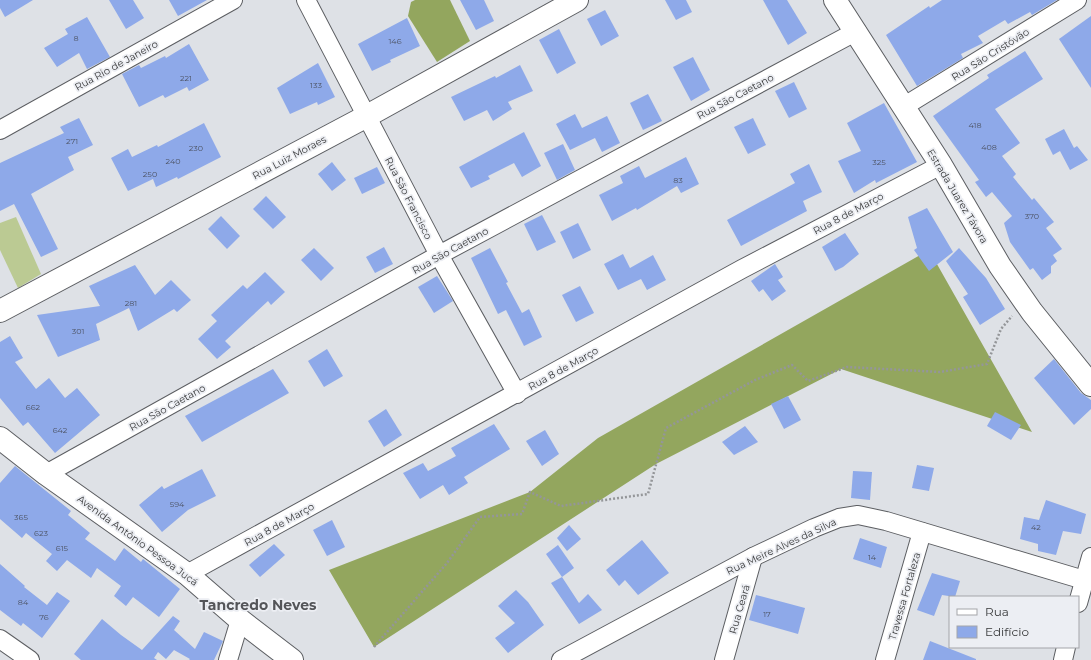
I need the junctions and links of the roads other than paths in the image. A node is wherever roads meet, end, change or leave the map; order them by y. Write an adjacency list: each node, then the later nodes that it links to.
1 (233, 0): 9 (street, Rua Rio de Janeiro)
2 (306, 0): 8 (street, Rua São Francisco)
3 (577, 0): 8 (street, Rua Luiz Moraes)
4 (835, 0): 6 (street, Estrada Juarez Távora)
5 (1076, 0): 7 (street, Rua São Cristóvão)
6 (857, 31): 7 (street, Estrada Juarez Távora); 11 (street, Rua São Caetano)
7 (903, 107): 10 (street, Estrada Juarez Távora)
8 (367, 116): 11 (street, Rua São Francisco); 12 (street, Rua Luiz Moraes)
9 (0, 130)
10 (941, 165): 13 (street, Estrada Juarez Távora); 14 (street, Rua 8 de Março)
11 (439, 255): 14 (street, Rua São Francisco); 16 (street, Rua São Caetano)
12 (0, 311)
13 (1091, 385)
14 (517, 394): 20 (street, Rua 8 de Março)
15 (0, 438): 16 (street, Avenida Antônio Pessoa Jucá)
16 (46, 474): 20 (street, Avenida Antônio Pessoa Jucá)
17 (922, 532): 18 (street, Rua Meire Alves da Silva); 21 (street, Rua Meire Alves da Silva); 31 (street, Travessa Fortaleza)
18 (753, 557): 29 (street, Rua Meire Alves da Silva); 30 (street, Rua Ceará)
19 (1091, 557): 21 (street)
20 (187, 574): 23 (street, Avenida Antônio Pessoa Jucá)
21 (1084, 580): 22 (street)
22 (1079, 599)
23 (240, 620): 27 (street); 28 (street, Avenida Antônio Pessoa Jucá)
24 (0, 638): 26 (street)
25 (1066, 648): 32 (street)
26 (30, 660)
27 (228, 660)
28 (292, 660)
29 (561, 660)
30 (724, 660)
31 (885, 660)
32 (1063, 660)

